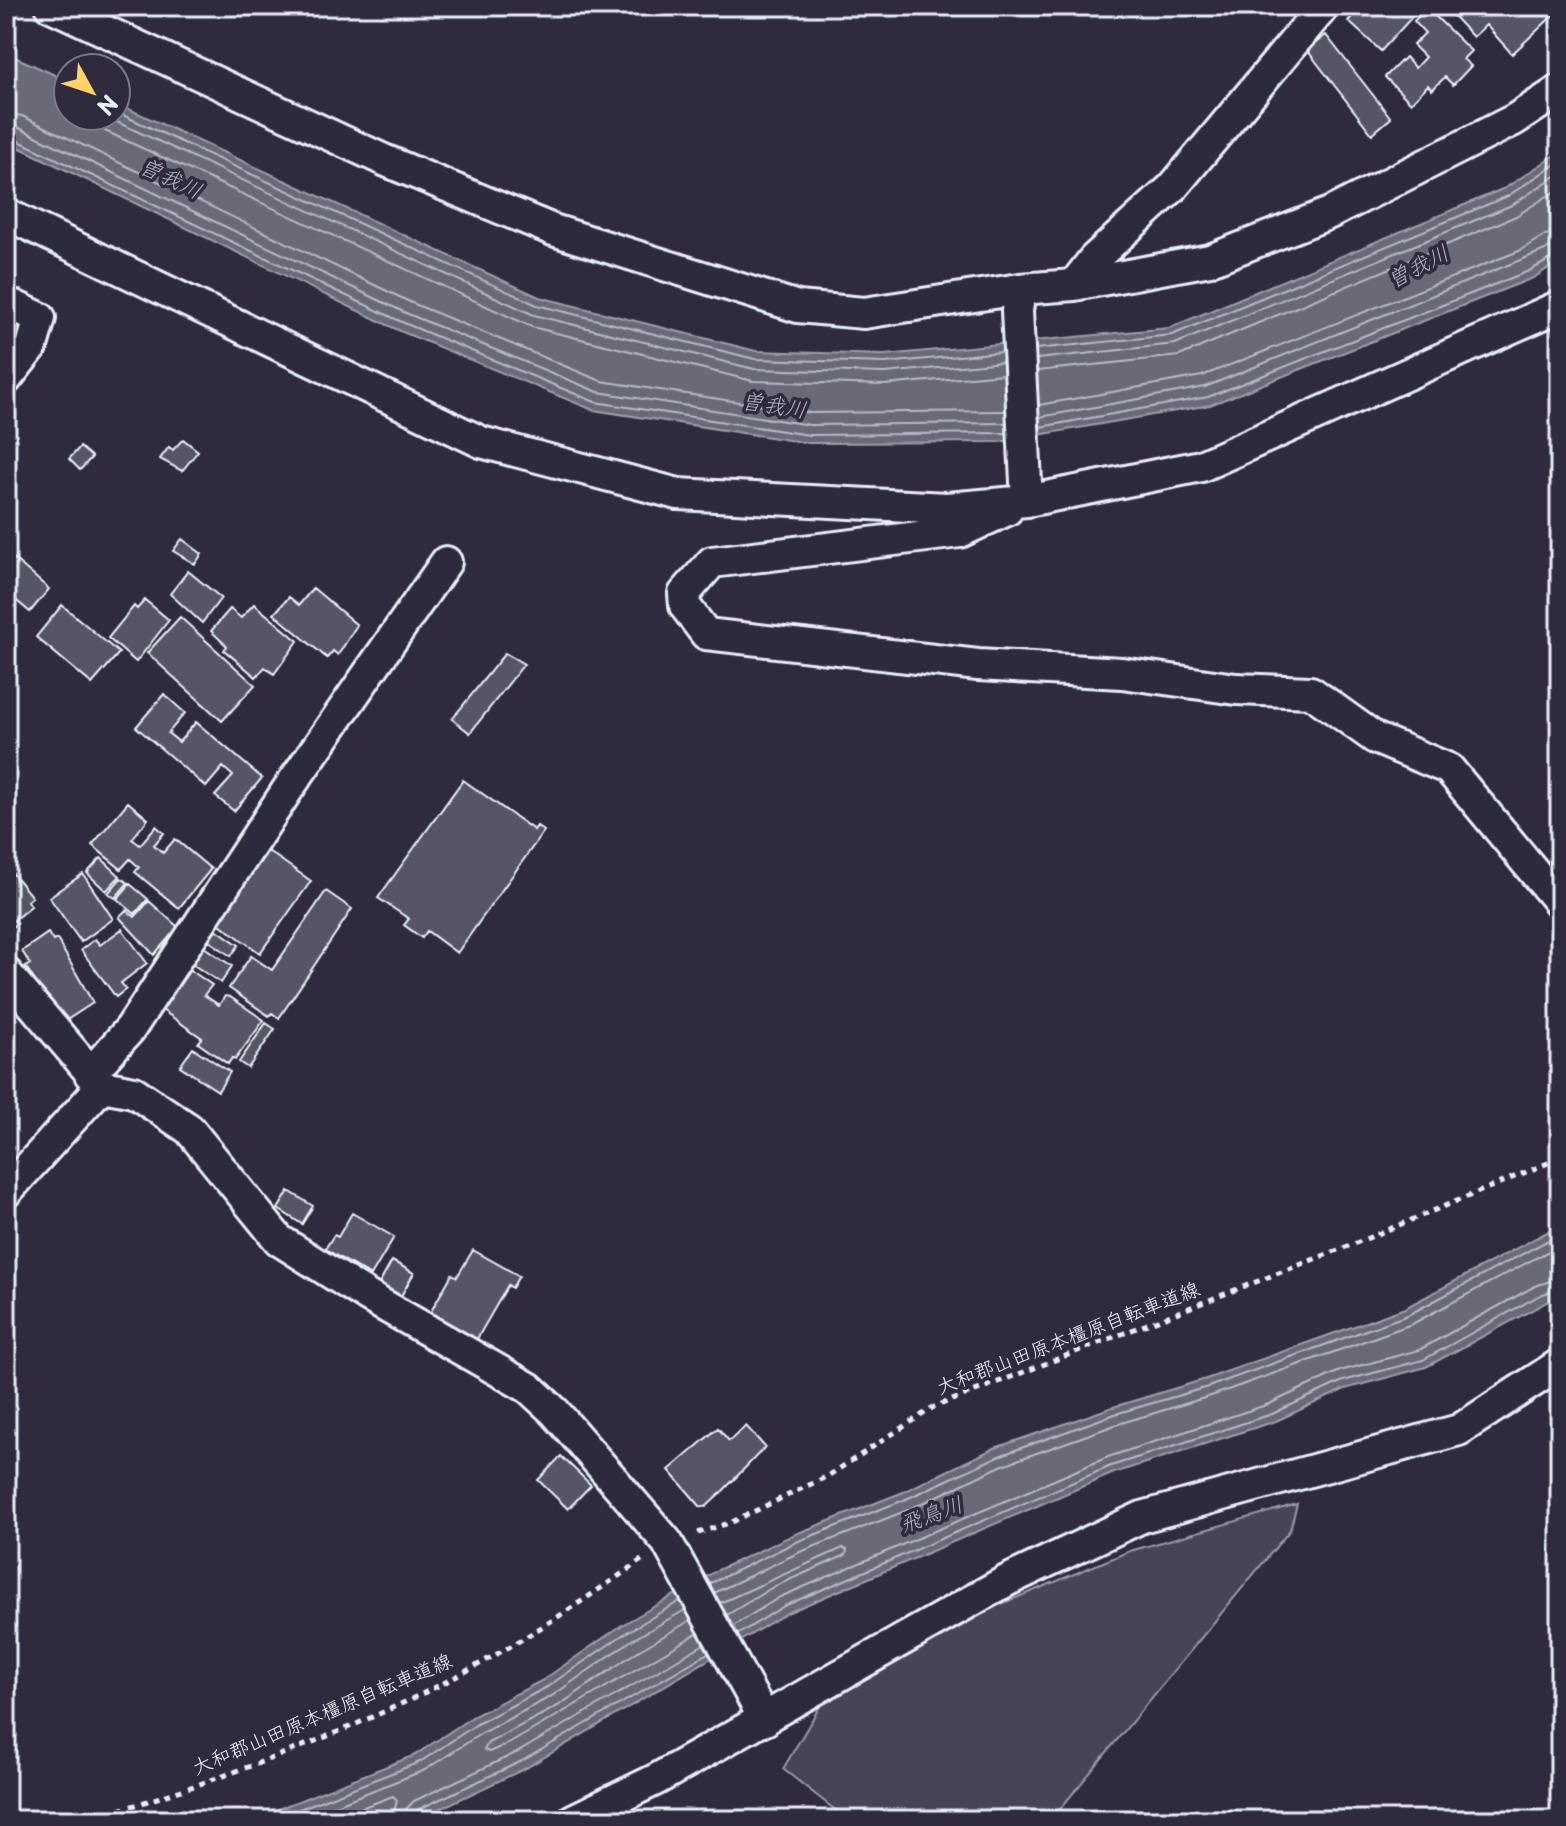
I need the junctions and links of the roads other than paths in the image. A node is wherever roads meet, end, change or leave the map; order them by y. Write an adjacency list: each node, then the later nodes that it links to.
1 (51, 6): 6 (street)
2 (1324, 6): 5 (street)
3 (1560, 90): 5 (street)
4 (6, 214): 10 (street)
5 (1074, 285): 6 (street)
6 (1019, 300): 10 (street)
7 (6, 302): 9 (street)
8 (1560, 306): 10 (street)
9 (6, 379)
10 (1027, 487): 12 (street)
11 (446, 562): 14 (street)
12 (1560, 903)
13 (6, 973): 14 (street)
14 (96, 1080): 15 (street); 17 (street)
15 (6, 1192)
16 (1560, 1364): 17 (street)
17 (762, 1715): 18 (street)
18 (573, 1820)

